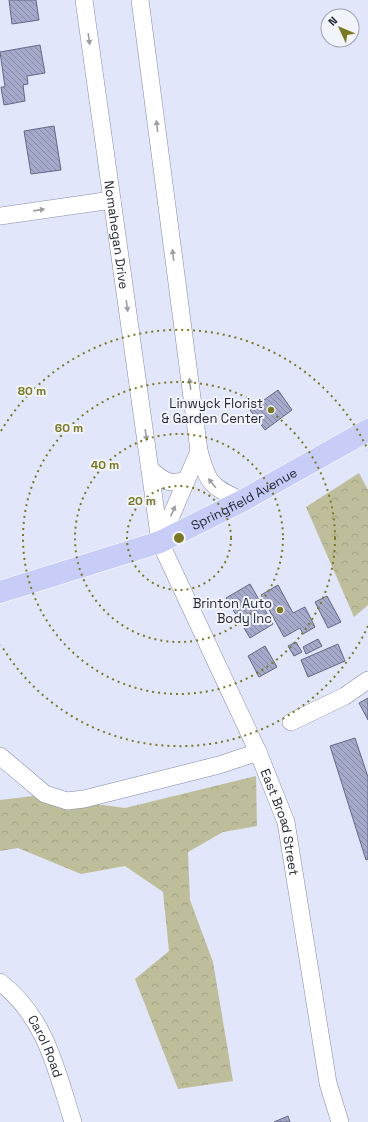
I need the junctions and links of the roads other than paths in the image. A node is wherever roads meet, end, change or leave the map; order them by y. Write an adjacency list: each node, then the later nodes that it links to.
1 (84, 0): 3 (street, Nomahegan Drive, one-way to 3)
2 (140, 0): 6 (street, one-way to 2)
3 (112, 200): 4 (street, one-way to 3); 7 (street, Nomahegan Drive, one-way to 7)
4 (0, 216)
5 (368, 430): 9 (main road, Springfield Avenue)
6 (199, 451): 8 (street); 9 (street, one-way to 6)
7 (150, 469): 8 (street); 10 (street, Nomahegan Drive)
8 (186, 480): 10 (street, one-way to 8)
9 (242, 501): 10 (main road, Springfield Avenue)
10 (160, 542): 11 (main road, Springfield Avenue); 14 (street, East Broad Street)
11 (0, 592)
12 (368, 680): 13 (street)
13 (291, 722)
14 (258, 752): 15 (street); 18 (street, East Broad Street)
15 (0, 756)
16 (0, 982): 17 (street, Carol Road)
17 (73, 1122)
18 (340, 1122)

